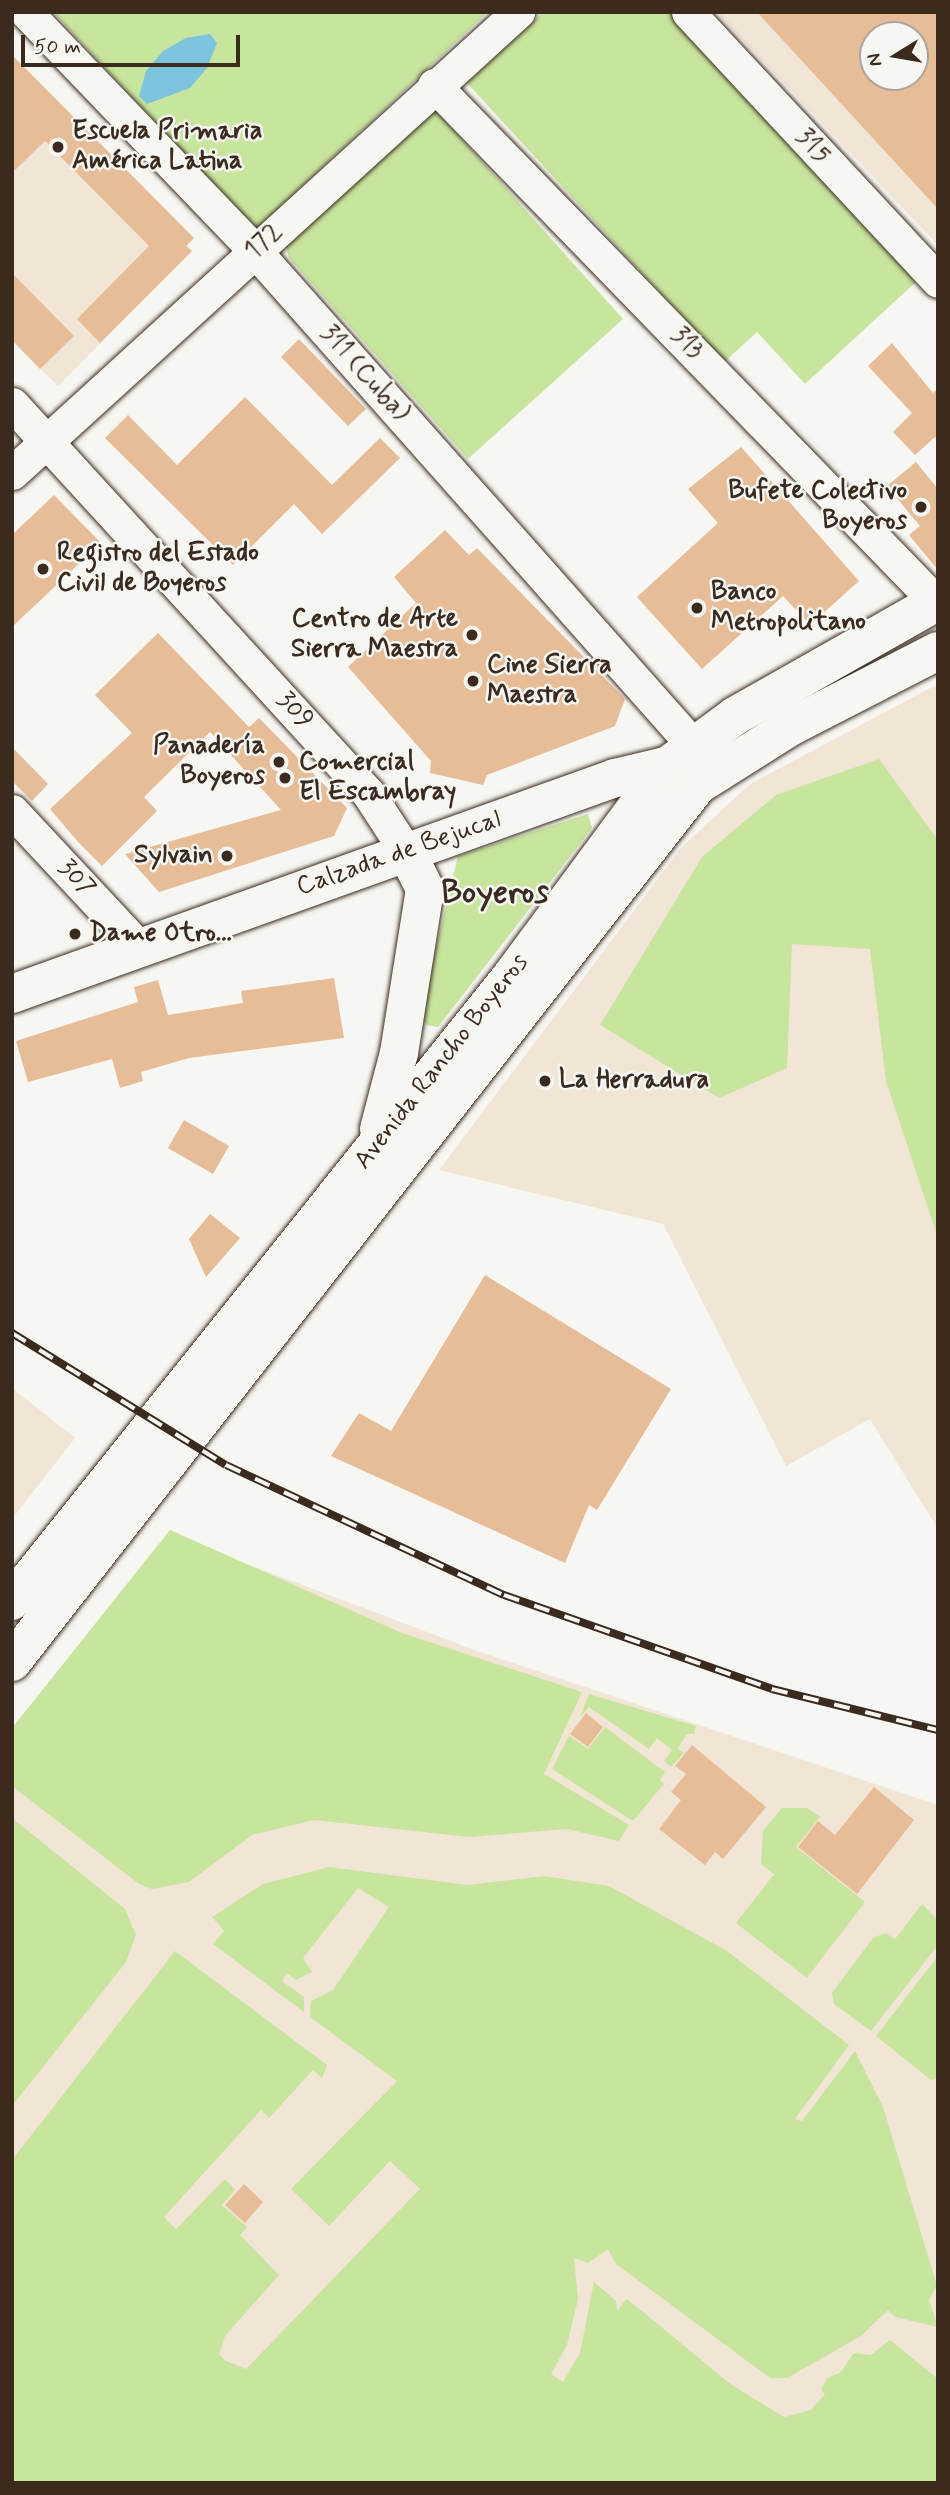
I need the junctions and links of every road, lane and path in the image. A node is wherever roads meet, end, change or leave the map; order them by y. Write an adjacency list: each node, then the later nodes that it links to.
1 (26, 12): 5 (street, 311 (Cuba))
2 (517, 12): 4 (street, 172)
3 (688, 12): 6 (street, 315)
4 (435, 85): 5 (street, 172); 10 (street, 313)
5 (255, 251): 8 (street, 172); 13 (street, 311 (Cuba))
6 (938, 281)
7 (12, 404): 8 (street, 309)
8 (47, 440): 9 (street, 172); 15 (street, 309)
9 (12, 473)
10 (937, 602): 13 (main road, Avenida Rancho Boyeros)
11 (938, 651): 12 (main road)
12 (790, 727): 13 (main road, Calzada de Bejucal); 19 (main road, Avenida Rancho Boyeros)
13 (679, 755): 15 (main road, Calzada de Bejucal); 18 (main road, Avenida Rancho Boyeros)
14 (12, 811): 16 (street, 307)
15 (407, 853): 16 (main road, Calzada de Bejucal); 18 (main road, 309)
16 (139, 947): 17 (main road, Calzada de Bejucal)
17 (12, 994)
18 (371, 1153): 19 (main road, 309); 20 (main road, Avenida Rancho Boyeros)
19 (344, 1242): 21 (main road, Avenida Rancho Boyeros)
20 (12, 1601)
21 (12, 1662)

